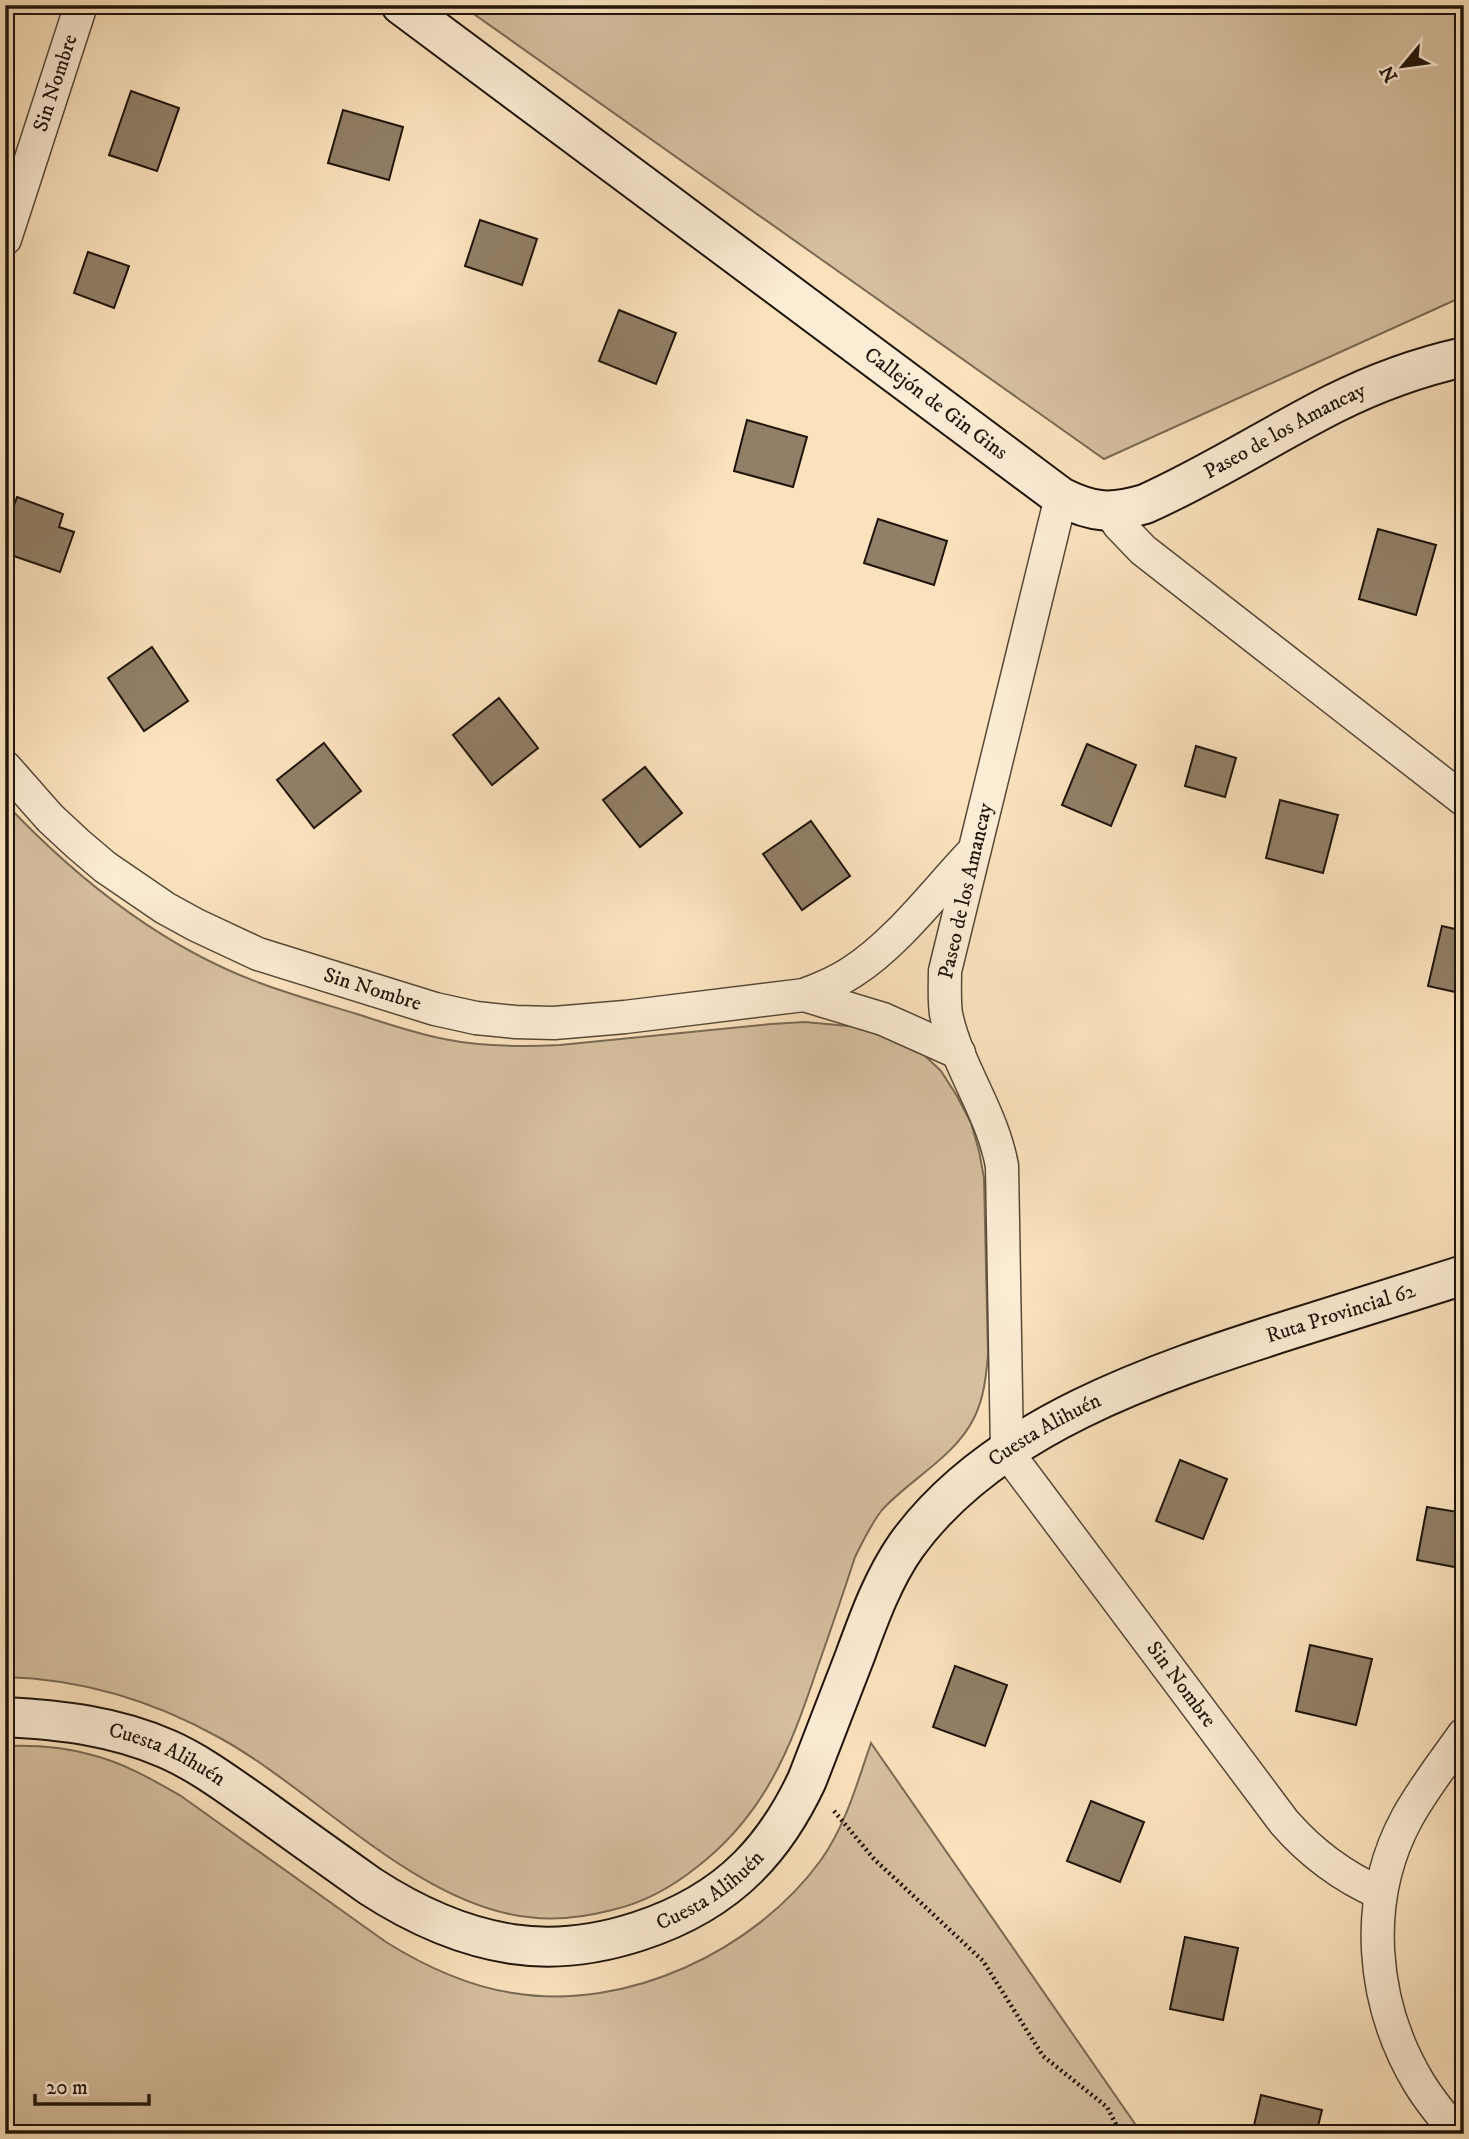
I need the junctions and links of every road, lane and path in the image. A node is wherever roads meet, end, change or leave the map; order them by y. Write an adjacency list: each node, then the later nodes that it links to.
1 (81, 5): 3 (street, Sin Nombre)
2 (401, 5): 5 (main road, Callejón de Gin Gins)
3 (5, 239)
4 (1464, 357): 6 (main road, Paseo de los Amancay)
5 (1062, 497): 6 (main road, Callejón de Gin Gins); 9 (street, Paseo de los Amancay)
6 (1110, 512): 8 (street)
7 (5, 767): 10 (street, Sin Nombre)
8 (1464, 800)
9 (974, 851): 10 (street, Sin Nombre); 11 (street, Paseo de los Amancay)
10 (804, 995): 11 (street, Sin Nombre)
11 (959, 1053): 14 (street, Paseo de los Amancay)
12 (1464, 1275): 13 (main road, Ruta Provincial 62)
13 (1219, 1352): 14 (main road, Cuesta Alihuén)
14 (1007, 1452): 17 (main road, Cuesta Alihuén); 18 (street, Sin Nombre)
15 (5, 1717): 17 (main road, Cuesta Alihuén)
16 (1464, 1734): 18 (street)
17 (807, 1780): 19 (path)
18 (1380, 1893): 20 (street)
19 (1121, 2134)
20 (1458, 2134)

